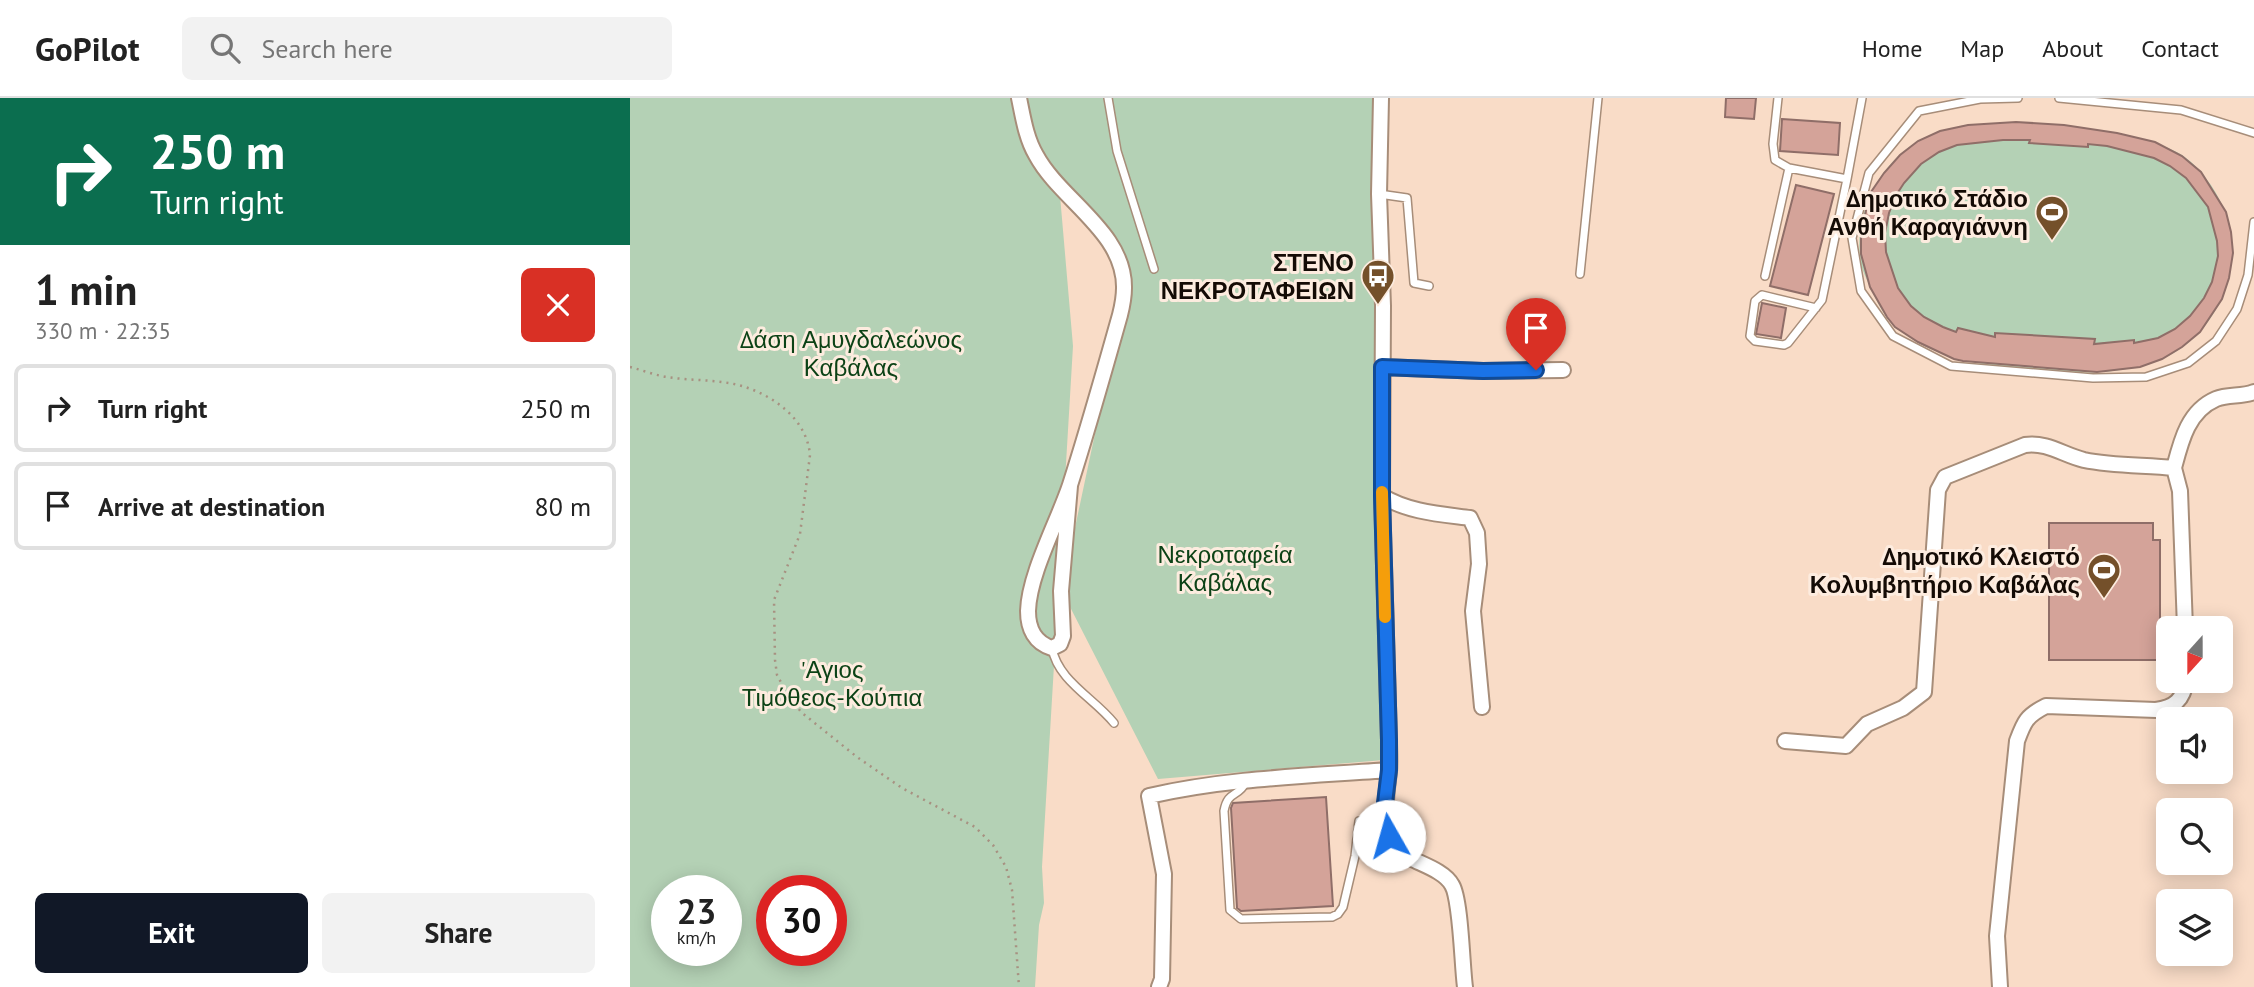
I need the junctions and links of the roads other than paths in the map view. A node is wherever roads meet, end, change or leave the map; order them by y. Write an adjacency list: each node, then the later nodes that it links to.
1 (1019, 98): 23 (street)
2 (1108, 98): 14 (lane)
3 (1381, 98): 12 (street)
4 (1598, 98): 15 (lane)
5 (1778, 98): 10 (lane)
6 (1862, 98): 11 (lane)
7 (2018, 98): 13 (lane)
8 (2059, 98): 9 (lane)
9 (2254, 133)
10 (1789, 169): 11 (lane); 16 (lane)
11 (1847, 179): 18 (lane)
12 (1379, 194): 17 (lane); 19 (street)
13 (2254, 222)
14 (1154, 269)
15 (1580, 274)
16 (1765, 276)
17 (1429, 286)
18 (1816, 308): 18 (lane)
19 (1382, 367): 20 (street); 24 (street)
20 (1563, 370)
21 (2254, 392): 22 (street)
22 (2174, 468): 25 (street); 30 (street)
23 (1070, 486): 26 (street); 26 (street)
24 (1382, 496): 28 (street); 31 (street)
25 (2185, 616)
26 (1052, 648): 29 (lane)
27 (2184, 693): 36 (street)
28 (1482, 707)
29 (1114, 723)
30 (1785, 741)
31 (1389, 770): 32 (street); 35 (street)
32 (1246, 781): 33 (lane); 34 (street)
33 (1359, 821)
34 (1159, 987)
35 (1465, 987)
36 (2000, 987)

